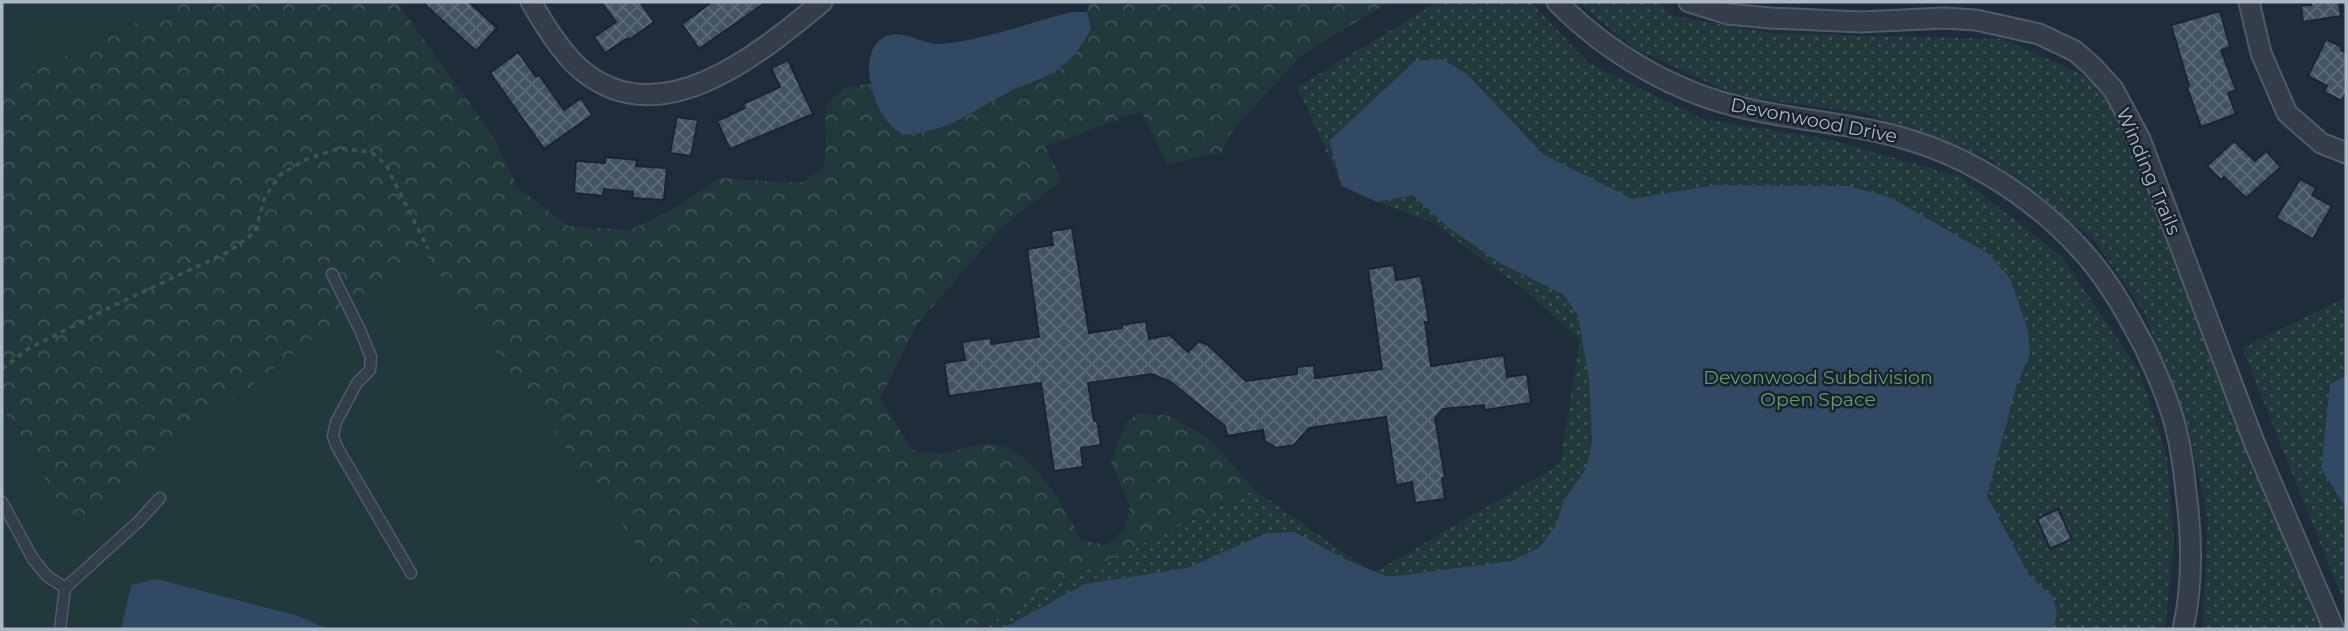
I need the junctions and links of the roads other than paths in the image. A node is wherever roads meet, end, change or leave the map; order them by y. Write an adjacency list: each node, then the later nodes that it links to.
1 (531, 2): 2 (street)
2 (822, 2)
3 (1557, 2): 13 (street, Devonwood Drive)
4 (1689, 2): 14 (street, Winding Trails)
5 (2249, 2): 6 (street)
6 (2346, 153)
7 (332, 274): 10 (lane)
8 (160, 498): 11 (lane)
9 (2, 502): 11 (lane)
10 (411, 573)
11 (65, 588): 12 (lane)
12 (60, 629)
13 (2183, 629)
14 (2334, 629)

